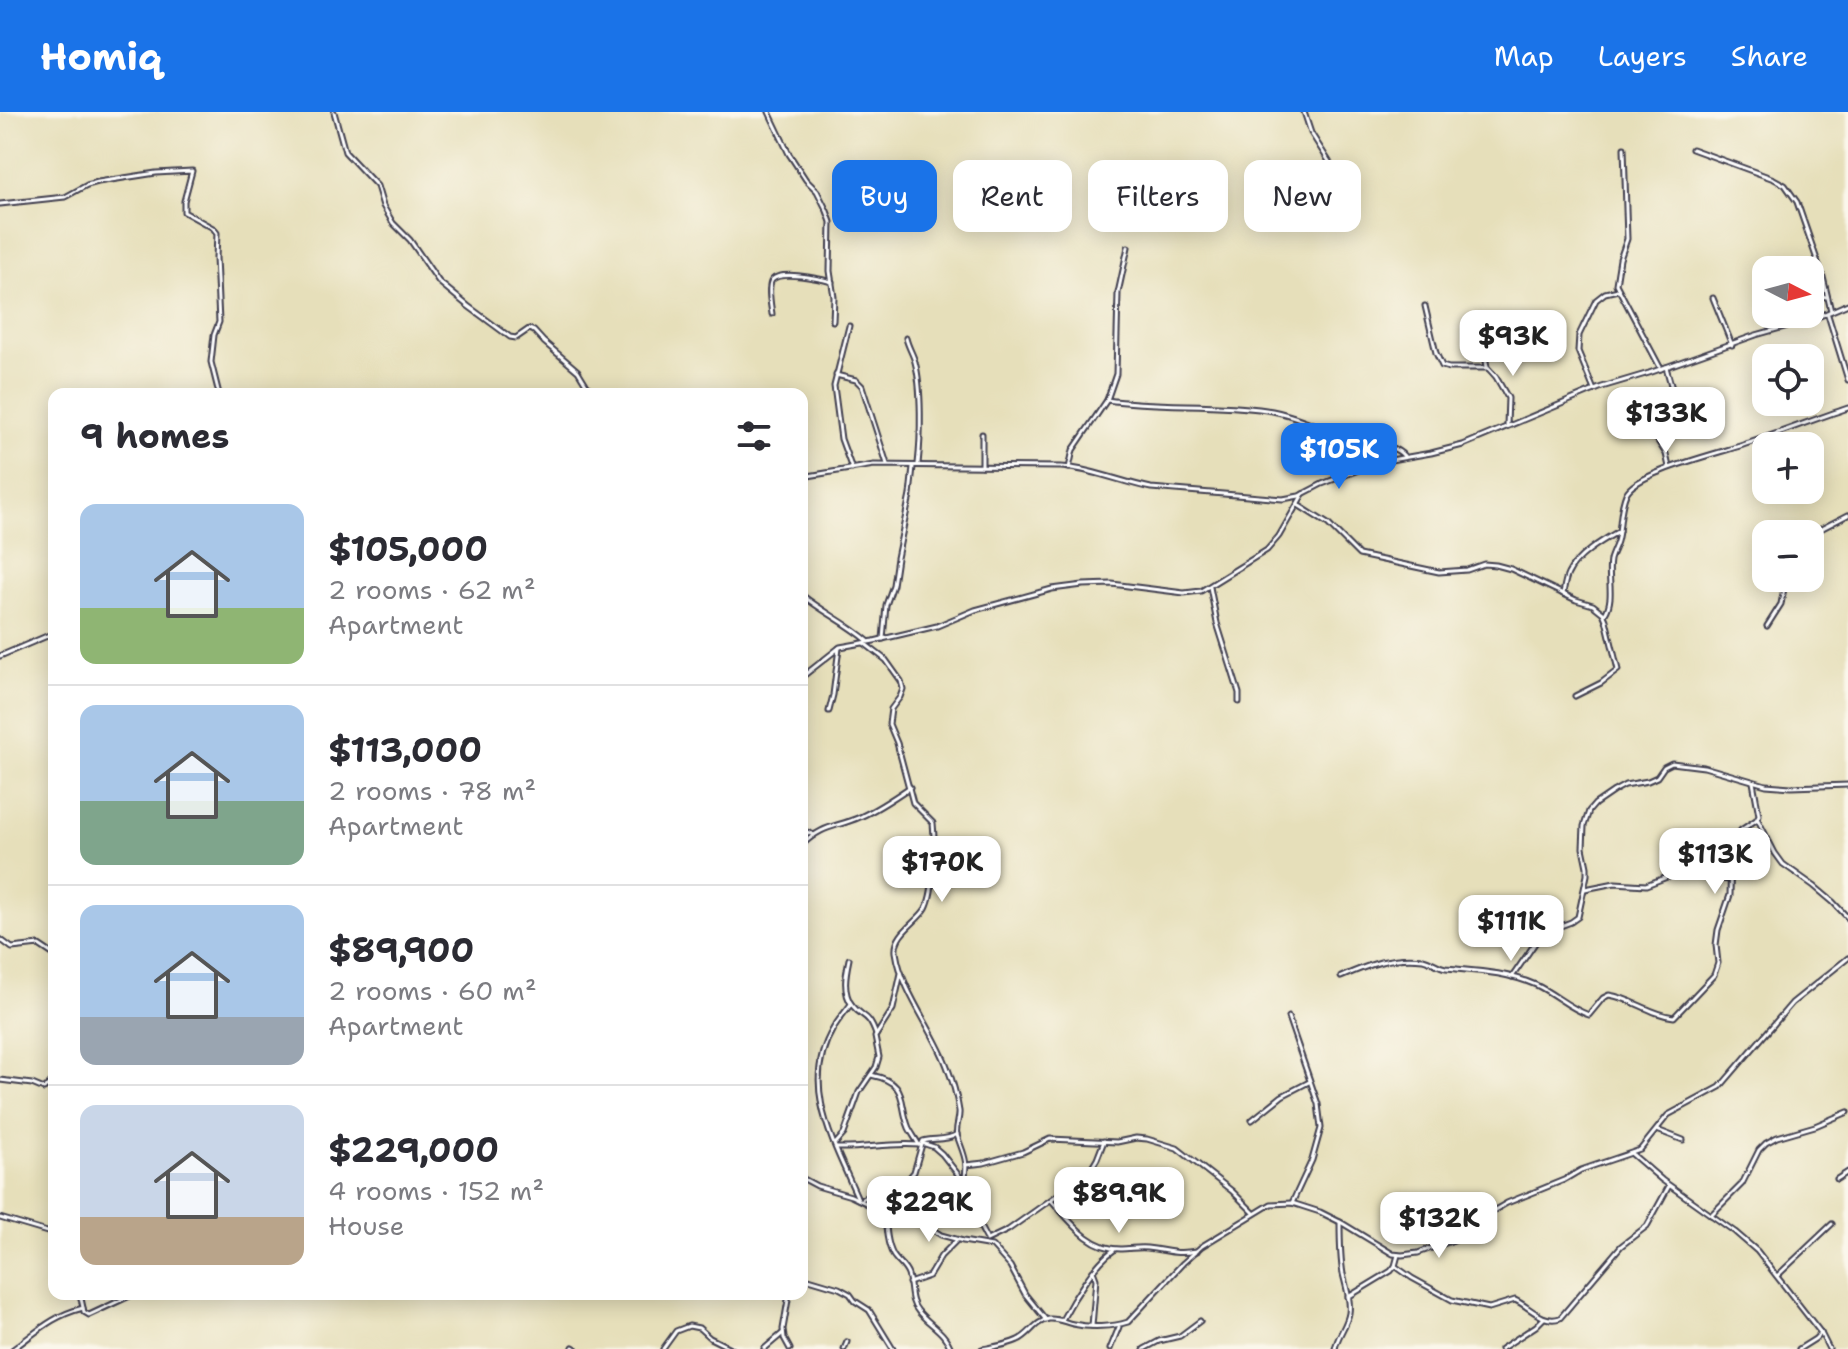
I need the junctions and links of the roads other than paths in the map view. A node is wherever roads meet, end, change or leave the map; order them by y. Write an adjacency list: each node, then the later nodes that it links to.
1 (334, 112): 28 (street)
2 (769, 112): 9 (street)
3 (1304, 112): 6 (street)
4 (1624, 148): 10 (street)
5 (1692, 149): 12 (street)
6 (1328, 160)
7 (0, 204): 27 (street)
8 (1128, 247): 30 (street)
9 (832, 282): 17 (street); 18 (street)
10 (1618, 290): 24 (street); 29 (street)
11 (1824, 297): 12 (street)
12 (1827, 297): 16 (street)
13 (1713, 298): 22 (street)
14 (1848, 304): 16 (street)
15 (1425, 306): 23 (street)
16 (1830, 312): 22 (street); 26 (street)
17 (772, 314)
18 (833, 321)
19 (849, 326): 25 (street)
20 (1482, 337): 23 (street)
21 (906, 338): 36 (street)
22 (1732, 345): 24 (street)
23 (1487, 368): 32 (street)
24 (1664, 368): 29 (street); 40 (street)
25 (835, 375): 35 (street); 39 (street)
26 (1848, 380)
27 (218, 388)
28 (588, 388)
29 (1594, 390): 32 (street)
30 (1107, 400): 34 (street); 38 (street)
31 (1848, 408): 40 (street)
32 (1507, 425): 34 (street)
33 (982, 434): 37 (street)
34 (1404, 456): 42 (street)
35 (887, 464): 36 (street); 39 (street)
36 (916, 465): 37 (street); 54 (street)
37 (982, 466): 38 (street)
38 (1069, 468): 42 (street)
39 (852, 469): 41 (street)
40 (1669, 469): 46 (street)
41 (808, 476)
42 (1303, 494): 43 (street)
43 (1298, 505): 47 (street); 49 (street)
44 (1848, 515): 45 (street)
45 (1824, 530)
46 (1619, 531): 49 (street); 51 (street)
47 (1210, 587): 54 (street); 61 (street)
48 (1783, 592): 52 (street)
49 (1563, 594): 51 (street)
50 (808, 599): 55 (street)
51 (1604, 616): 60 (street)
52 (1767, 626)
53 (48, 636): 58 (street)
54 (883, 639): 55 (street)
55 (870, 642): 56 (street)
56 (864, 643): 57 (street); 65 (street)
57 (839, 648): 59 (street); 62 (street)
58 (0, 656)
59 (808, 672)
60 (1575, 696)
61 (1239, 702)
62 (829, 711)
63 (1753, 782): 64 (street); 66 (street); 71 (street)
64 (1848, 785)
65 (910, 787): 68 (street); 77 (street)
66 (1757, 818): 70 (street); 72 (street)
67 (808, 832): 68 (street)
68 (814, 835): 69 (street)
69 (808, 840)
70 (1730, 880): 71 (street); 79 (street)
71 (1585, 889): 79 (street)
72 (1848, 918)
73 (0, 941): 74 (street)
74 (48, 951)
75 (1848, 958): 89 (street)
76 (849, 959): 80 (street)
77 (902, 970): 82 (street); 90 (street)
78 (1341, 977): 79 (street)
79 (1512, 977)
80 (851, 1004): 82 (street); 94 (street)
81 (1288, 1017): 85 (street)
82 (876, 1035): 83 (street)
83 (871, 1075): 93 (street); 94 (street)
84 (0, 1080): 86 (street)
85 (1309, 1082): 88 (street); 104 (street)
86 (48, 1085)
87 (1848, 1112): 107 (street)
88 (1252, 1120)
89 (1657, 1130): 91 (street); 95 (street)
90 (957, 1134): 93 (street); 96 (street)
91 (1683, 1140)
92 (1104, 1141): 96 (street); 103 (street); 106 (street)
93 (920, 1144): 94 (street); 100 (street); 102 (street)
94 (836, 1146): 102 (street)
95 (1632, 1154): 101 (street); 117 (street)
96 (966, 1165): 100 (street)
97 (1848, 1172): 98 (street)
98 (1837, 1179)
99 (808, 1181): 102 (street)
100 (964, 1182): 113 (street)
101 (1669, 1186): 107 (street); 128 (street)
102 (859, 1200): 105 (street)
103 (1051, 1200): 113 (street); 115 (street)
104 (1292, 1203): 106 (street); 109 (street)
105 (885, 1211): 112 (street); 122 (street)
106 (1254, 1213): 116 (street)
107 (1711, 1215): 120 (street)
108 (0, 1218): 111 (street)
109 (1340, 1222): 117 (street); 123 (street)
110 (1832, 1224): 120 (street)
111 (48, 1232)
112 (957, 1240): 114 (street); 122 (street)
113 (987, 1240): 114 (street)
114 (990, 1245): 129 (street)
115 (1117, 1249): 116 (street); 119 (street)
116 (1197, 1251): 132 (street)
117 (1398, 1255): 118 (street)
118 (1395, 1266): 123 (street); 128 (street)
119 (1093, 1271): 130 (street); 133 (street)
120 (1777, 1276): 135 (street)
121 (808, 1279): 143 (street)
122 (909, 1283): 144 (street)
123 (1348, 1297): 148 (street)
124 (81, 1300): 127 (street)
125 (121, 1300): 127 (street)
126 (788, 1300): 134 (street)
127 (83, 1308): 137 (street)
128 (1544, 1318): 149 (street)
129 (1046, 1320): 130 (street); 145 (street)
130 (1062, 1320): 133 (street)
131 (1200, 1321): 147 (street)
132 (1119, 1325): 133 (street); 146 (street)
133 (1092, 1326)
134 (783, 1333): 140 (street); 141 (street)
135 (1821, 1333): 150 (street); 151 (street)
136 (847, 1342): 142 (street)
137 (13, 1349)
138 (663, 1349): 139 (street)
139 (732, 1349)
140 (764, 1349)
141 (790, 1349)
142 (844, 1349)
143 (893, 1349)
144 (951, 1349)
145 (982, 1349)
146 (1110, 1349)
147 (1144, 1349)
148 (1335, 1349)
149 (1501, 1349)
150 (1799, 1349)
151 (1829, 1349)

